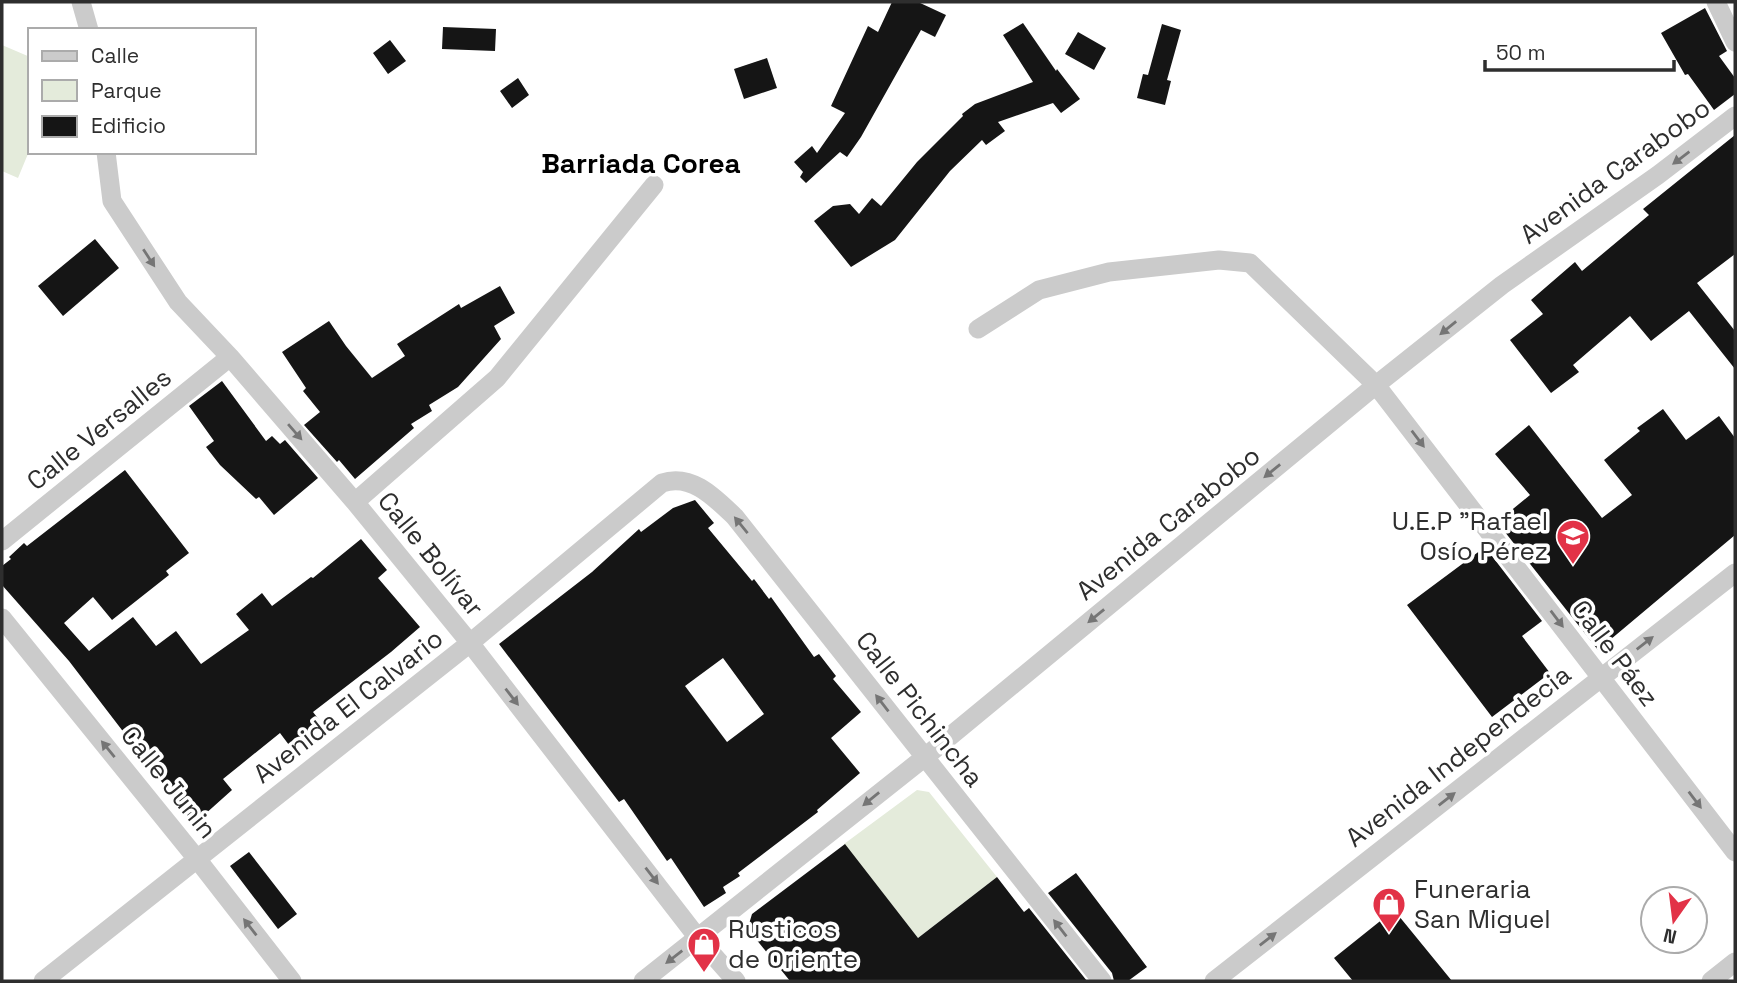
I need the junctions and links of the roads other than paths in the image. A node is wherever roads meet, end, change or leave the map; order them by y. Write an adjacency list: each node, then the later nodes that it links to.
1 (81, 2): 3 (street)
2 (1716, 2): 4 (street)
3 (88, 28)
4 (1735, 42)
5 (1735, 116): 10 (street, Avenida Carabobo, one-way to 10)
6 (106, 154): 9 (street, Calle Bolívar, one-way to 9)
7 (654, 185): 12 (street)
8 (978, 329): 10 (street, Calle Páez)
9 (230, 357): 12 (street, Calle Bolívar, one-way to 12); 13 (street, Calle Versalles)
10 (1376, 385): 17 (street, Calle Páez, one-way to 17); 18 (street, Avenida Carabobo, one-way to 18)
11 (687, 480): 16 (street, Avenida El Calvario); 18 (street, Calle Pichincha, one-way to 11)
12 (355, 502): 16 (street, Calle Bolívar)
13 (2, 541)
14 (1735, 573): 17 (street, Avenida Independecia, one-way to 14)
15 (2, 618): 20 (street, Calle Junin, one-way to 15)
16 (470, 643): 20 (street, Avenida El Calvario); 21 (street, Calle Bolívar, one-way to 21)
17 (1601, 678): 19 (street, Calle Páez, one-way to 19); 28 (street, Avenida Independecia, one-way to 17)
18 (925, 757): 21 (street, Avenida Carabobo, one-way to 21); 27 (street, Calle Pichincha, one-way to 18)
19 (1735, 852)
20 (197, 859): 23 (street, Avenida El Calvario); 24 (street, Calle Junin, one-way to 20)
21 (698, 938): 25 (street, Avenida Carabobo, one-way to 25); 26 (street, Calle Bolívar)
22 (1735, 962): 29 (street)
23 (43, 981)
24 (292, 981)
25 (643, 981)
26 (736, 981)
27 (1102, 981)
28 (1214, 981)
29 (1711, 981)

